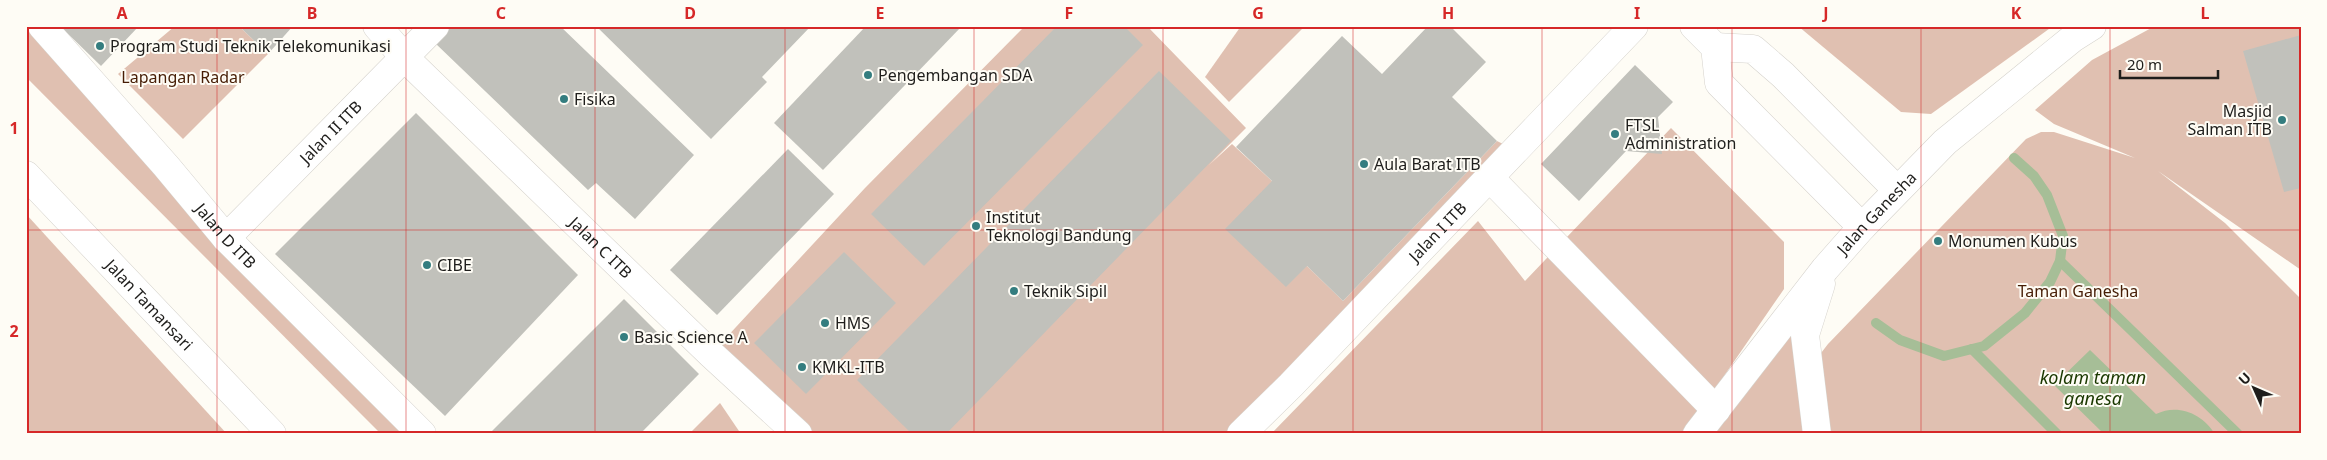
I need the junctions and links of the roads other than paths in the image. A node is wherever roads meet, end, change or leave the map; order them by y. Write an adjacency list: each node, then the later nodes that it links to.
1 (42, 26): 13 (street, Jalan D ITB)
2 (377, 26): 8 (street, Jalan C ITB)
3 (435, 26): 8 (street, Jalan II ITB)
4 (1634, 26): 10 (street, Jalan I ITB)
5 (1694, 26): 7 (street)
6 (2092, 26): 11 (street, Jalan Ganesha)
7 (1714, 47): 11 (street); 12 (street)
8 (406, 58): 13 (street, Jalan II ITB); 18 (street, Jalan C ITB)
9 (26, 175): 16 (street, Jalan Tamansari)
10 (1490, 178): 15 (street); 19 (street, Jalan I ITB)
11 (1897, 190): 12 (street, Jalan Ganesha)
12 (1862, 227): 14 (street, Jalan Ganesha)
13 (226, 238): 17 (street, Jalan D ITB)
14 (1825, 268): 15 (street, Jalan Ganesha); 21 (street)
15 (1716, 410): 20 (street, Jalan Ganesha)
16 (272, 434)
17 (422, 434)
18 (798, 434)
19 (1241, 434)
20 (1697, 434)
21 (1817, 434)

